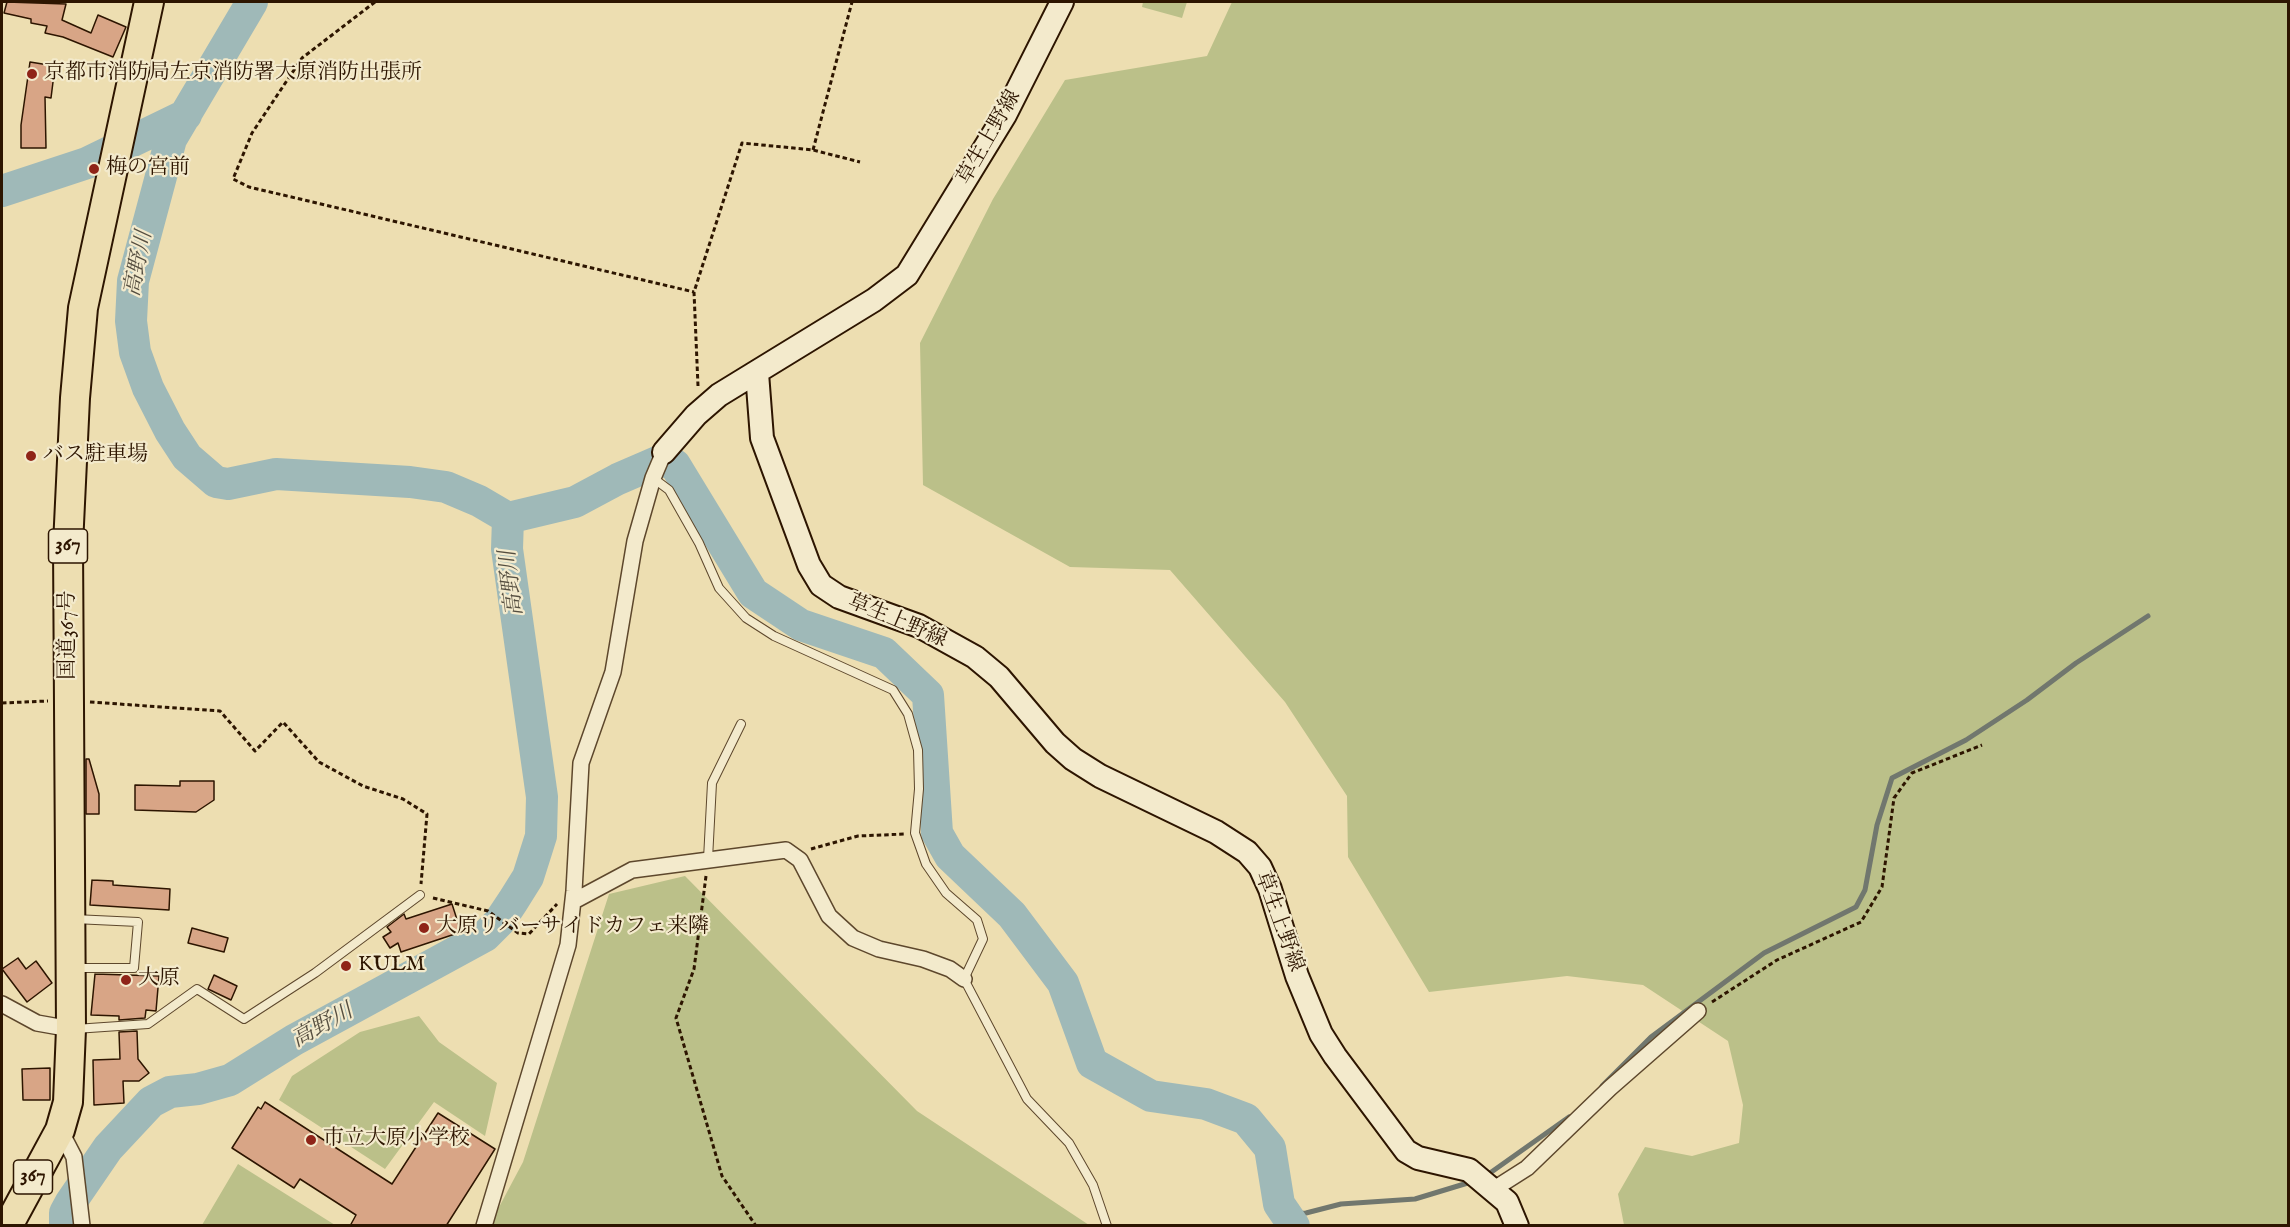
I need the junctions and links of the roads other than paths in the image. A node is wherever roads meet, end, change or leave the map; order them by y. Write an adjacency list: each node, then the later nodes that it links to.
1 (149, 2): 10 (highway, 国道367号 / 367)
2 (1062, 2): 3 (main road, 草生上野線)
3 (758, 373): 4 (main road); 17 (main road, 草生上野線)
4 (664, 452): 5 (street)
5 (653, 478): 9 (street); 12 (lane)
6 (741, 724): 7 (lane)
7 (708, 860): 9 (street); 12 (street)
8 (420, 895): 15 (lane)
9 (574, 901): 20 (street)
10 (70, 919): 11 (highway, 国道367号 / 367); 11 (lane)
11 (70, 968): 15 (highway, 国道367号 / 367)
12 (964, 979): 21 (lane)
13 (2, 1004): 15 (street)
14 (1698, 1011): 17 (street)
15 (71, 1029): 16 (highway, 国道367号 / 367)
16 (60, 1131): 18 (street); 19 (highway, 国道367号 / 367)
17 (1494, 1189): 22 (main road, 草生上野線)
18 (82, 1222)
19 (8, 1226)
20 (484, 1226)
21 (1107, 1226)
22 (1517, 1226)

